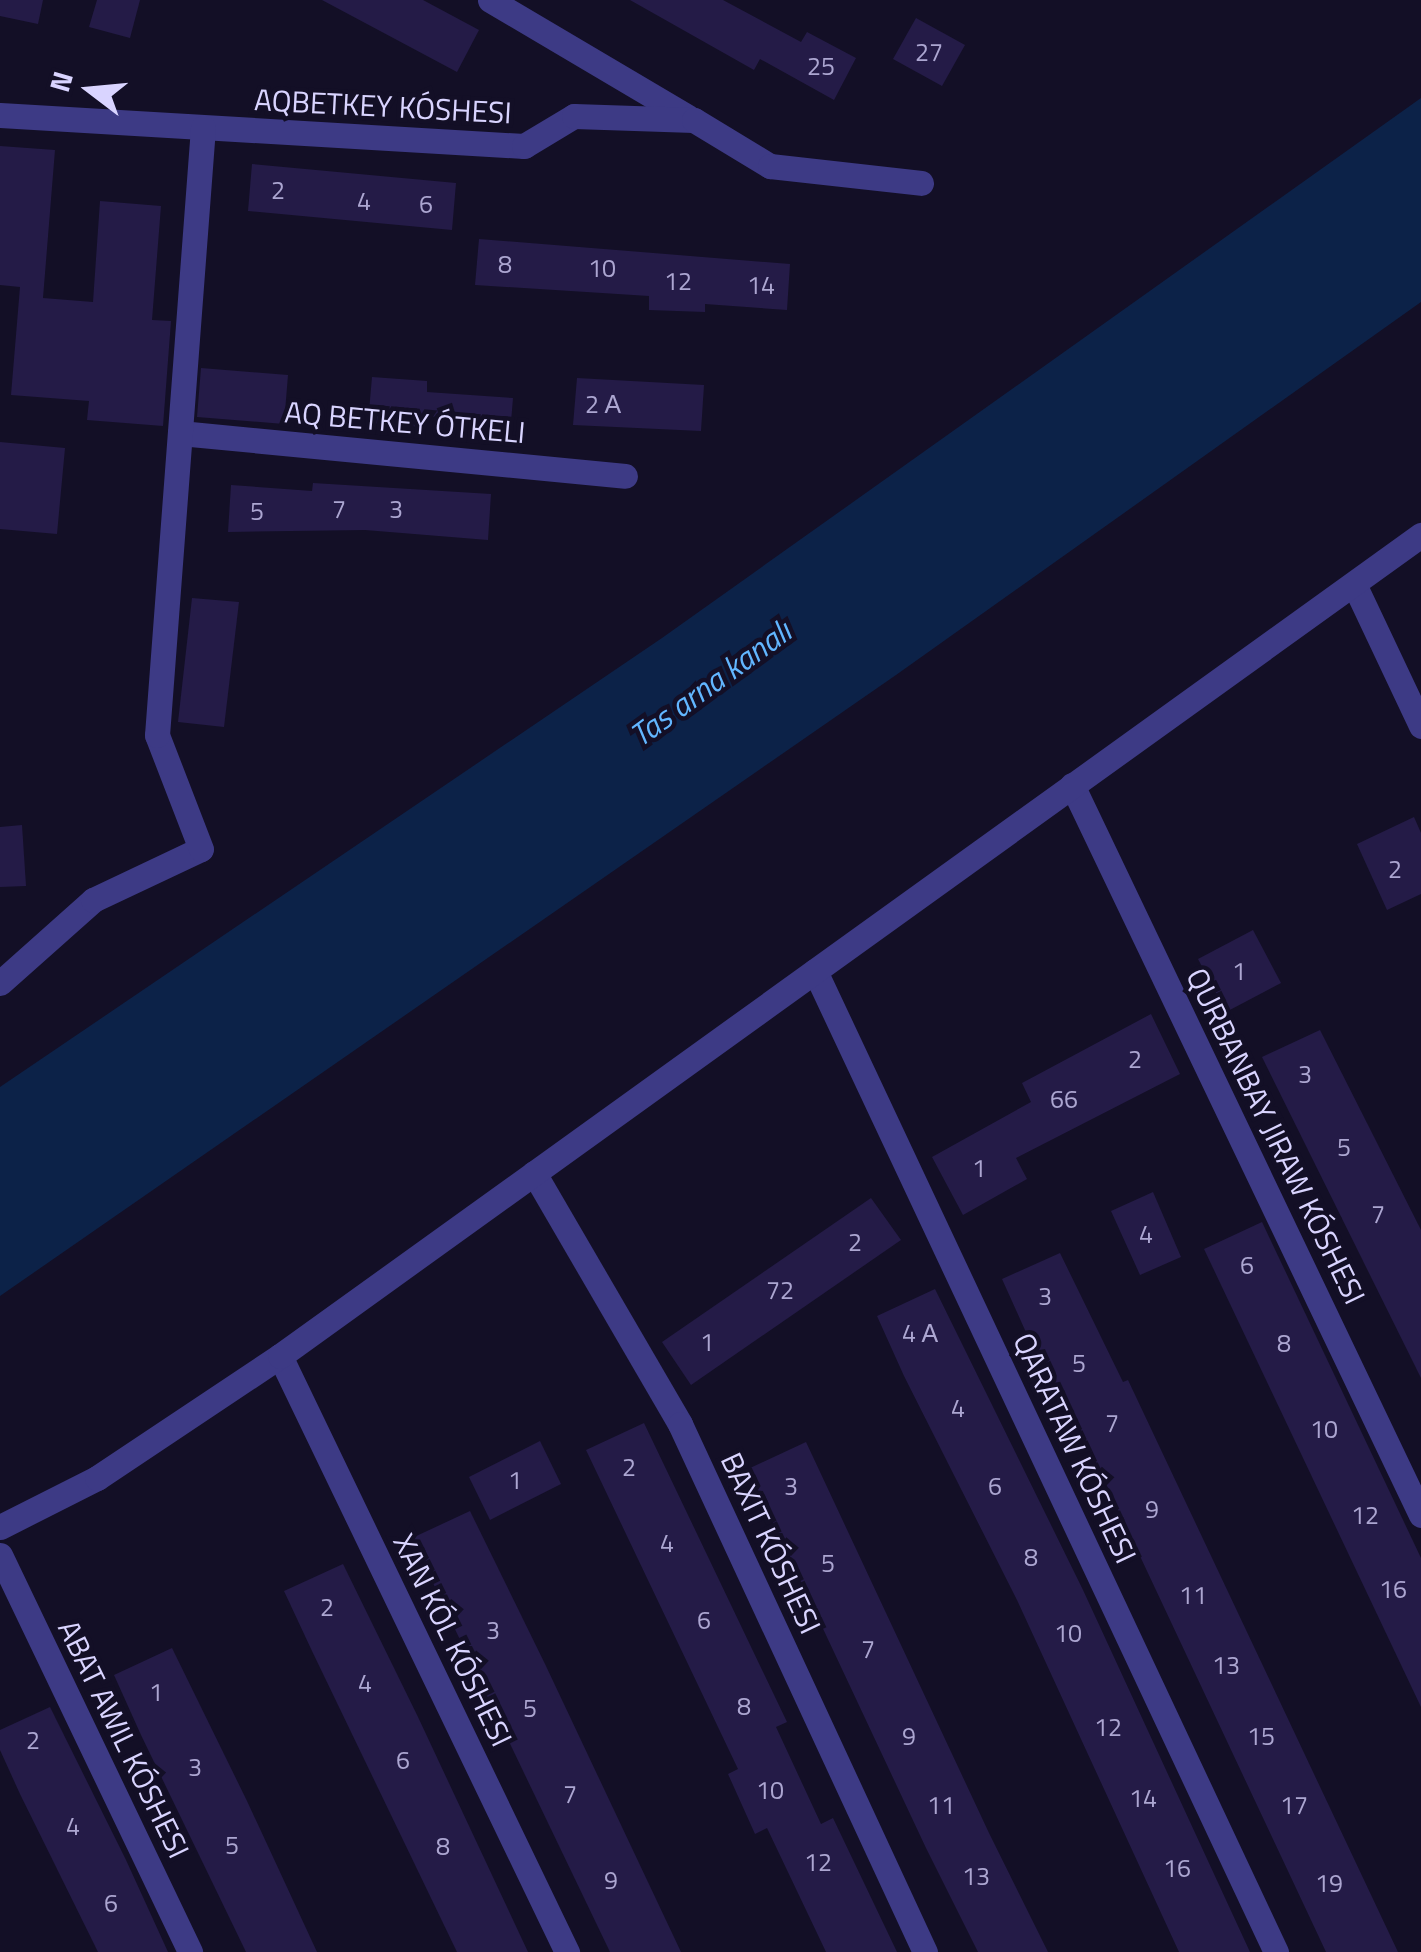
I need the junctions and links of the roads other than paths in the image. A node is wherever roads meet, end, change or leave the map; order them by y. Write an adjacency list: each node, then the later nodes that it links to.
1 (490, 0): 3 (street)
2 (0, 115): 4 (street, AQBETKEY KÓSHESI)
3 (694, 120): 4 (street, AQBETKEY KÓSHESI); 5 (street, AQBETKEY KÓSHESI)
4 (204, 128): 6 (street)
5 (921, 184)
6 (180, 434): 7 (street, AQ BETKEY ÓTKELI); 13 (street)
7 (625, 476)
8 (1421, 535): 9 (street)
9 (1354, 584): 10 (street); 11 (street)
10 (1421, 726)
11 (1072, 785): 12 (street); 16 (street)
12 (814, 971): 14 (street); 22 (street, QARATAW KÓSHESI)
13 (0, 984)
14 (534, 1172): 15 (street); 21 (street)
15 (280, 1356): 17 (street); 20 (street, XAN KÓL KÓSHESI)
16 (1421, 1515)
17 (0, 1527)
18 (0, 1555): 19 (street)
19 (190, 1952)
20 (568, 1952)
21 (925, 1952)
22 (1276, 1952)

